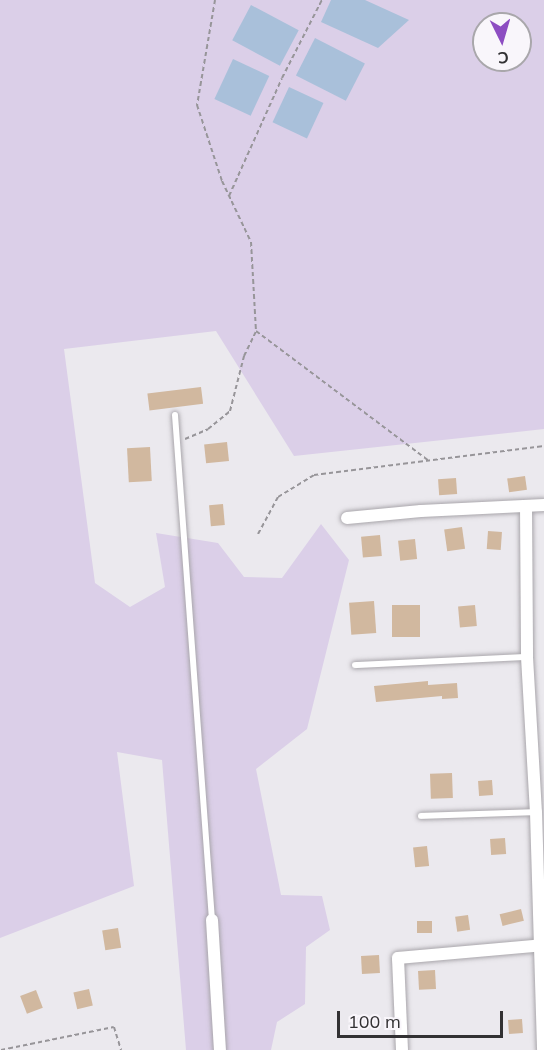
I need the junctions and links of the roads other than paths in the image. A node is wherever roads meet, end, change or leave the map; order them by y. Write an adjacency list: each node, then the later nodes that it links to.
1 (175, 415): 9 (lane)
2 (544, 505): 3 (street)
3 (526, 506): 4 (street); 5 (street)
4 (347, 518)
5 (527, 657): 6 (lane); 7 (street)
6 (355, 665)
7 (536, 812): 8 (lane); 10 (street)
8 (421, 816)
9 (212, 920): 11 (street)
10 (542, 945): 12 (street); 13 (street)
11 (220, 1050)
12 (402, 1050)
13 (543, 1050)

